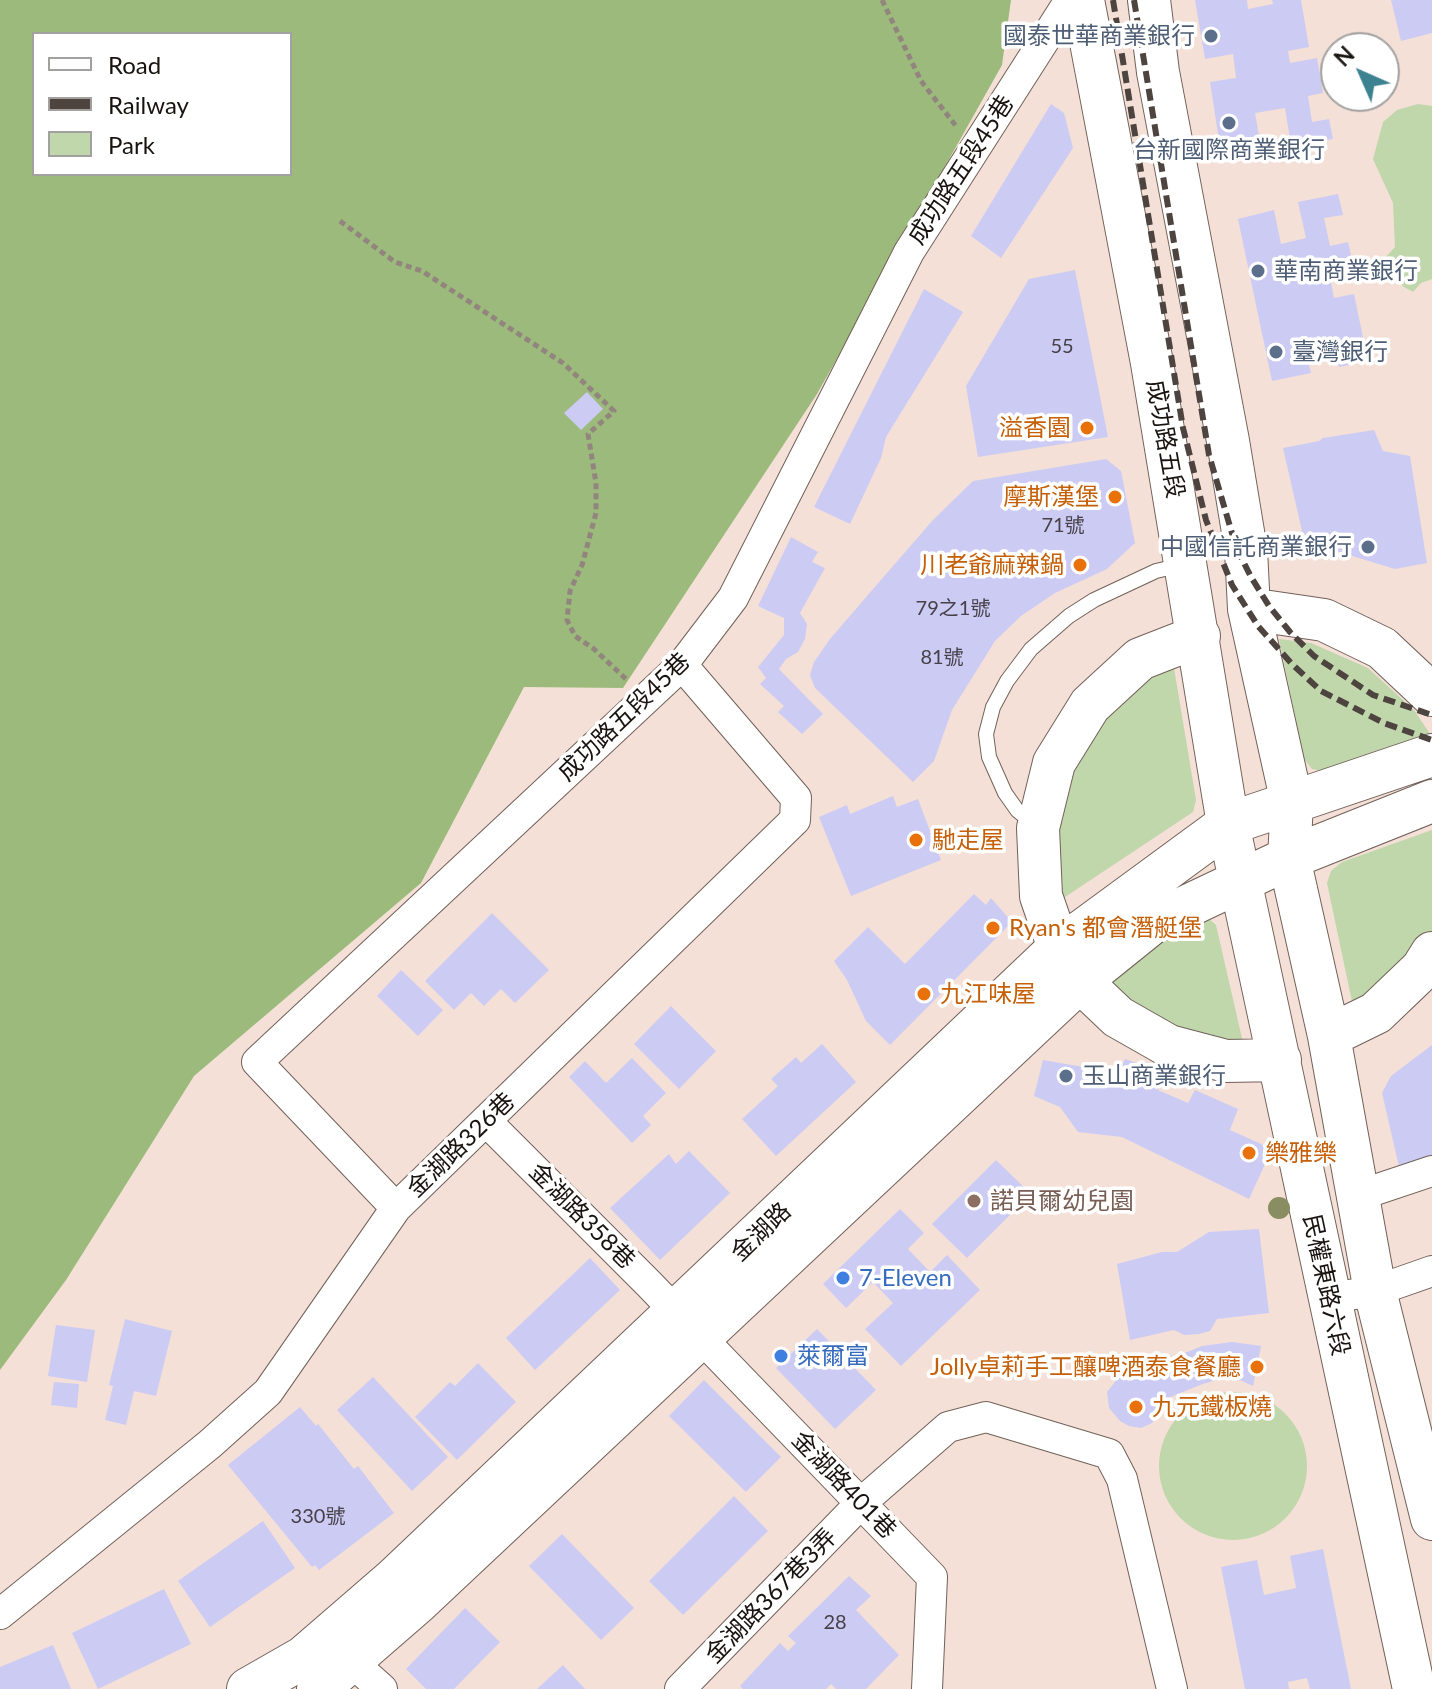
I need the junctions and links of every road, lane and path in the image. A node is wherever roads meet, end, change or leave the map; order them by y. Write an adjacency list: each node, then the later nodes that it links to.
1 (882, 0): 5 (path)
2 (1070, 0): 10 (street, 成功路五段45巷)
3 (1083, 0): 7 (main road, 成功路五段)
4 (1149, 0): 8 (main road)
5 (963, 135)
6 (340, 221): 12 (path)
7 (1186, 564): 9 (main road, 成功路五段); 17 (lane)
8 (1249, 609): 11 (main road); 15 (main road)
9 (1199, 636): 16 (main road, 成功路五段); 17 (main road)
10 (682, 665): 12 (street, 成功路五段45巷); 24 (street, 金湖路326巷)
11 (1432, 695)
12 (645, 700): 27 (street, 成功路五段45巷)
13 (1432, 755): 15 (main road, 金湖路)
14 (1432, 801): 18 (main road, 金湖路)
15 (1292, 803): 16 (main road, 金湖路); 18 (main road, 民權東路六段)
16 (1228, 824): 19 (main road, 成功路五段); 21 (main road, 金湖路)
17 (1038, 828): 21 (main road)
18 (1289, 858): 19 (main road, 金湖路); 22 (main road, 民權東路六段)
19 (1240, 880): 21 (main road, 金湖路); 23 (main road, 民權東路六段)
20 (1432, 953): 22 (main road)
21 (1069, 964): 23 (main road); 31 (main road, 金湖路)
22 (1329, 1036): 26 (main road, 民權東路六段)
23 (1280, 1060): 30 (main road, 民權東路六段)
24 (486, 1121): 27 (street, 金湖路326巷); 31 (street, 金湖路358巷)
25 (1432, 1171): 26 (street)
26 (1357, 1196): 29 (main road, 民權東路六段)
27 (396, 1208): 34 (street, 金湖路326巷)
28 (1432, 1271): 29 (street)
29 (1375, 1291): 30 (street); 33 (main road, 民權東路六段)
30 (1329, 1298): 42 (main road, 民權東路六段)
31 (688, 1324): 32 (street, 金湖路401巷); 35 (main road, 金湖路)
32 (862, 1502): 39 (street, 金湖路367巷3弄); 40 (street, 金湖路401巷); 41 (street, 金湖路367巷3弄)
33 (1432, 1519)
34 (0, 1614)
35 (338, 1650): 36 (main road, 金湖路); 38 (street)
36 (301, 1682): 37 (main road, 金湖路)
37 (248, 1689)
38 (382, 1689)
39 (680, 1689)
40 (927, 1689)
41 (1172, 1689)
42 (1414, 1689)

